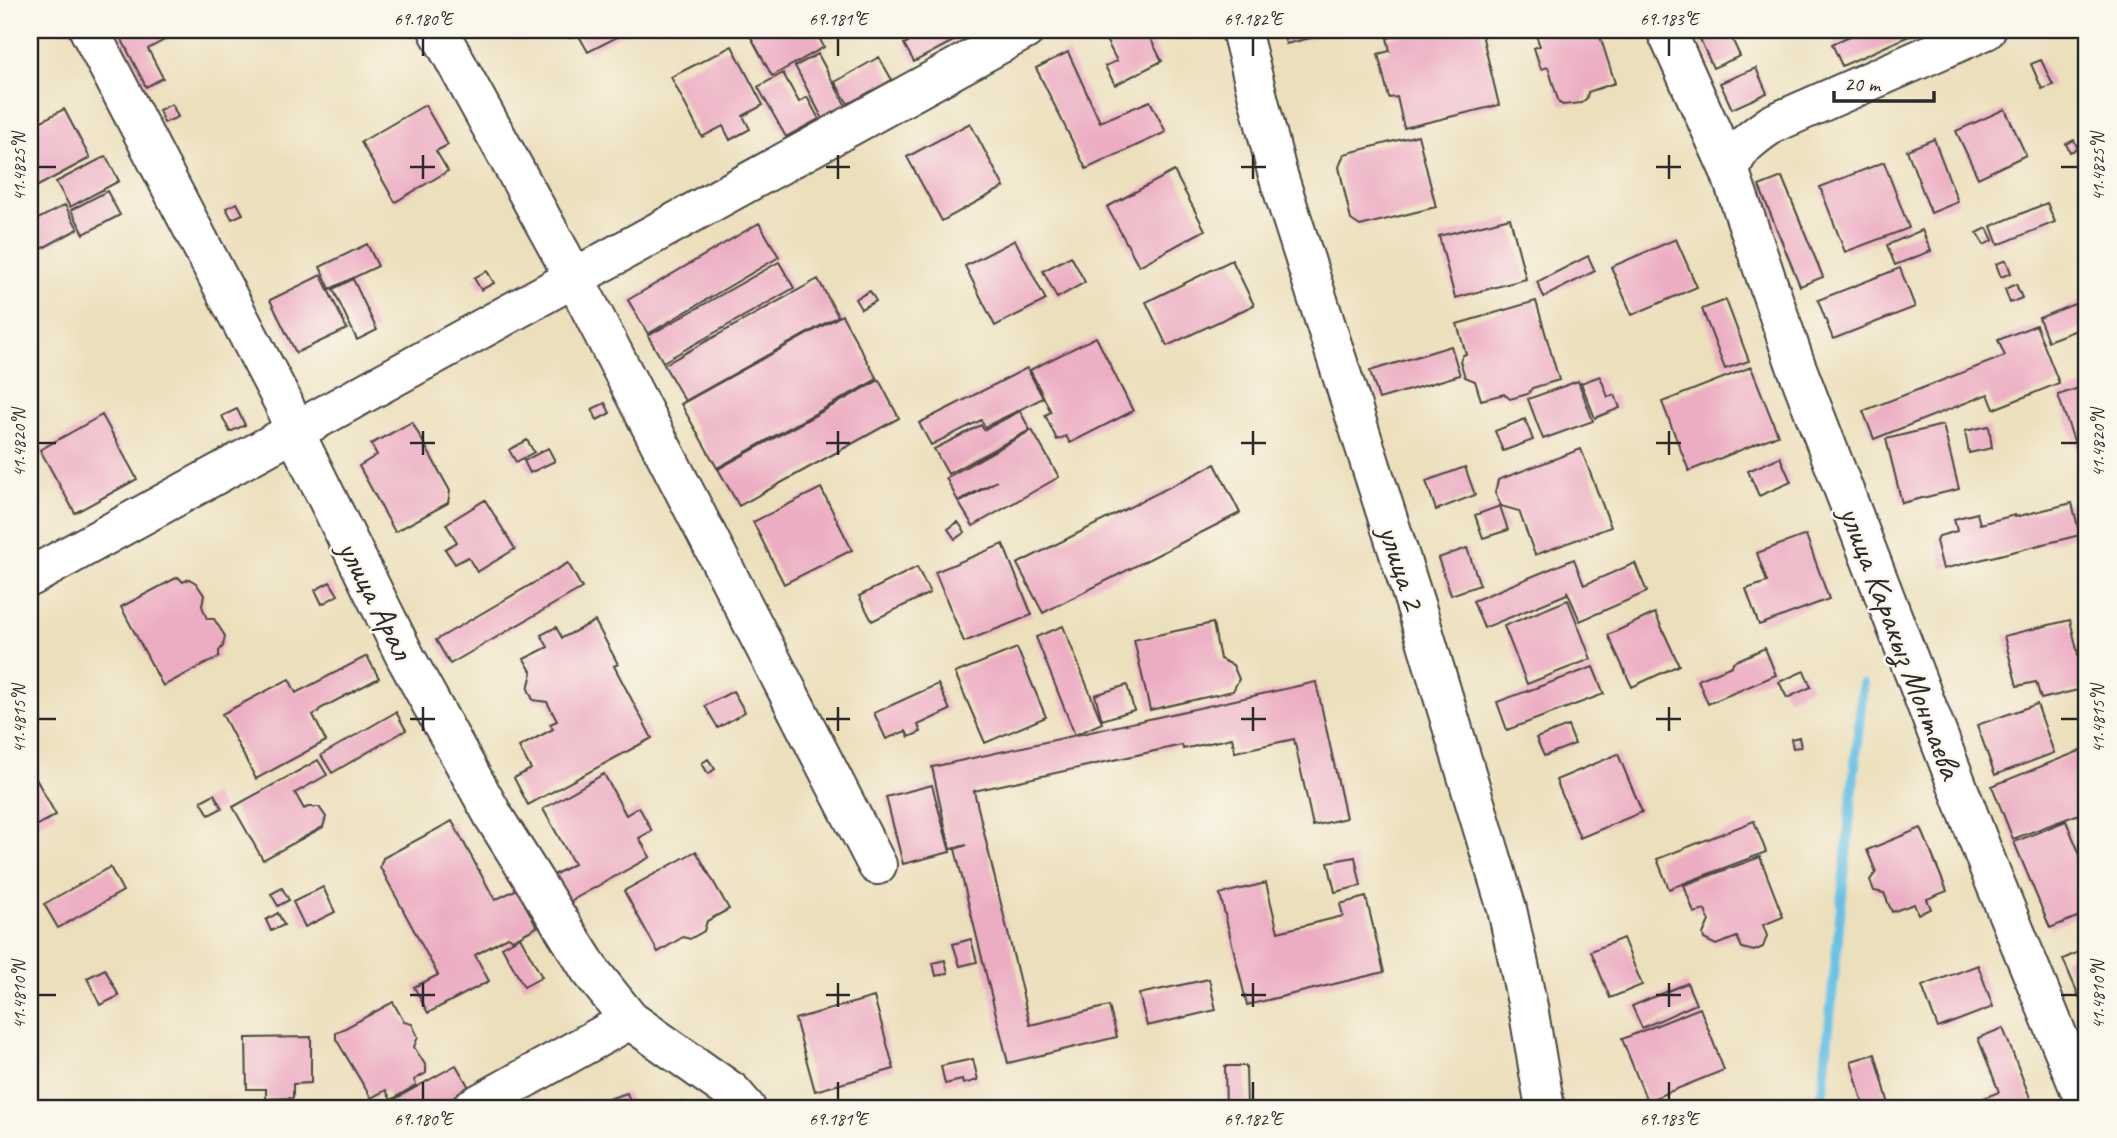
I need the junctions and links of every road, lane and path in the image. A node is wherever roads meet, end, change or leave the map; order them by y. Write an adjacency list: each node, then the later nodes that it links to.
1 (89, 30): 9 (street, улица Арал)
2 (438, 30): 8 (street)
3 (1025, 30): 8 (street)
4 (1241, 30): 16 (street, улица 2)
5 (1666, 30): 7 (street, улица Каракыз Монтаева)
6 (1986, 30): 7 (street)
7 (1730, 172): 13 (street, улица Каракыз Монтаева)
8 (574, 277): 9 (street); 11 (street)
9 (294, 431): 10 (street); 12 (street, улица Арал)
10 (30, 577)
11 (877, 865)
12 (630, 1020): 14 (street); 15 (street, улица Арал)
13 (2087, 1107)
14 (471, 1108)
15 (746, 1108)
16 (1545, 1108)

